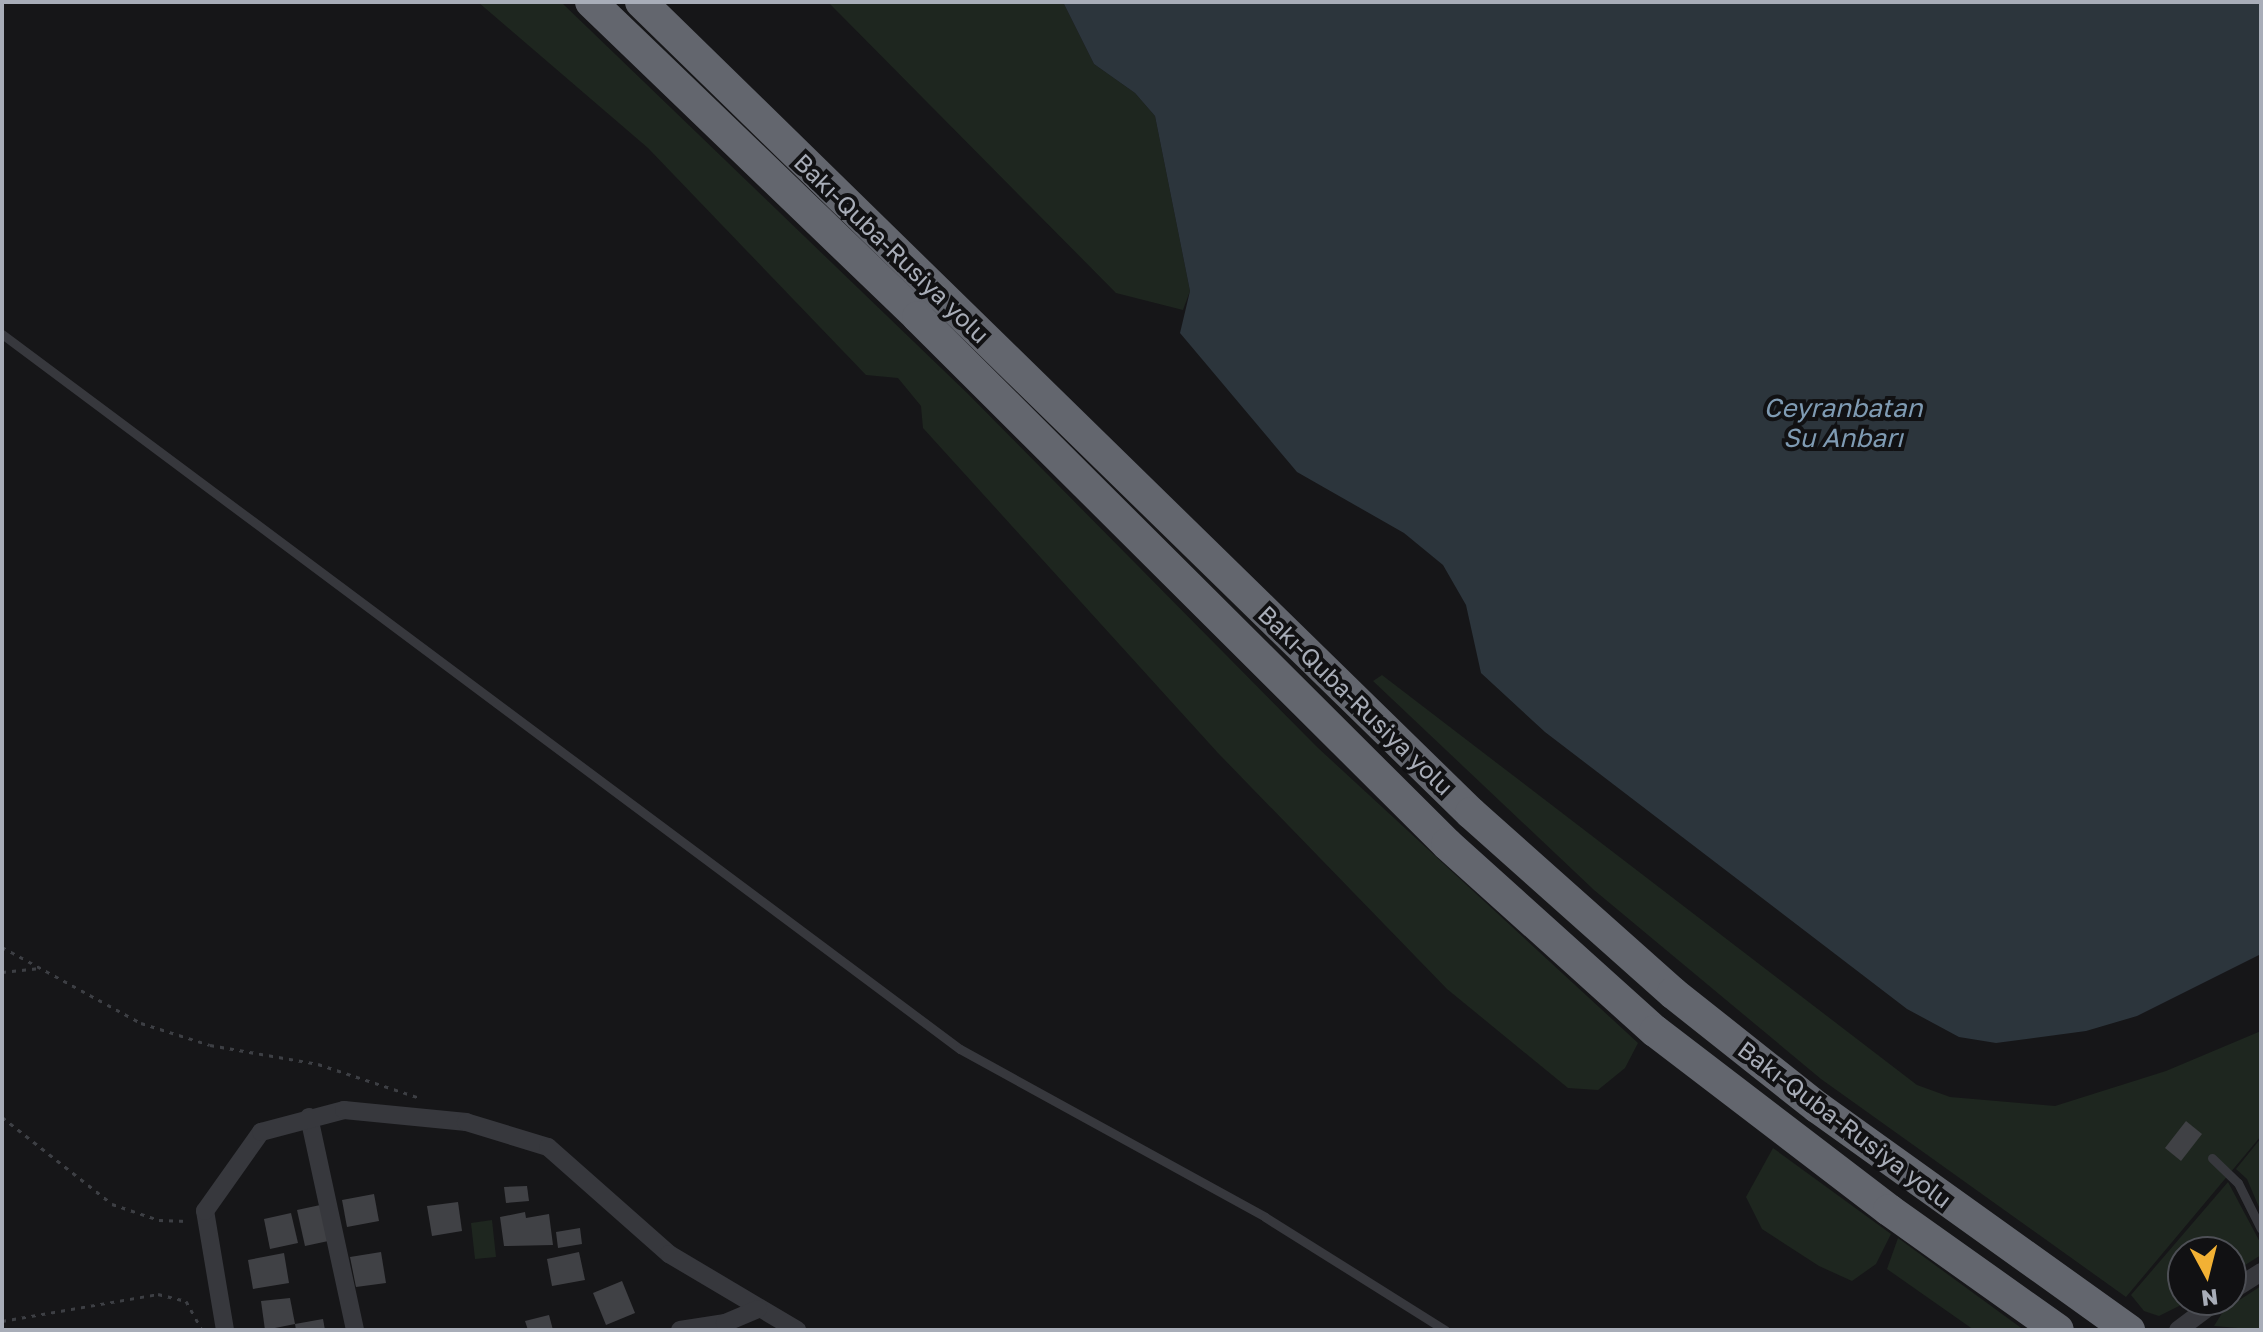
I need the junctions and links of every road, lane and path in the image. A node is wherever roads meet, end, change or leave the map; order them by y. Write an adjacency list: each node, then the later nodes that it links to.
1 (591, 2): 22 (highway, Bakı-Quba-Rusiya yolu)
2 (641, 2): 23 (highway, Bakı-Quba-Rusiya yolu)
3 (2, 334): 21 (lane)
4 (2, 947): 5 (path)
5 (40, 967): 6 (path); 7 (path)
6 (2, 972)
7 (421, 1099)
8 (2, 1117): 11 (path)
9 (309, 1117): 11 (street); 13 (street); 18 (street)
10 (2212, 1158): 12 (lane)
11 (204, 1221): 17 (street)
12 (2261, 1229)
13 (758, 1309): 19 (street); 20 (street)
14 (2197, 1316): 24 (street)
15 (2, 1321): 16 (path)
16 (202, 1330)
17 (225, 1330)
18 (355, 1330)
19 (680, 1330)
20 (797, 1330)
21 (1445, 1330)
22 (2058, 1330)
23 (2129, 1330)
24 (2178, 1330)

